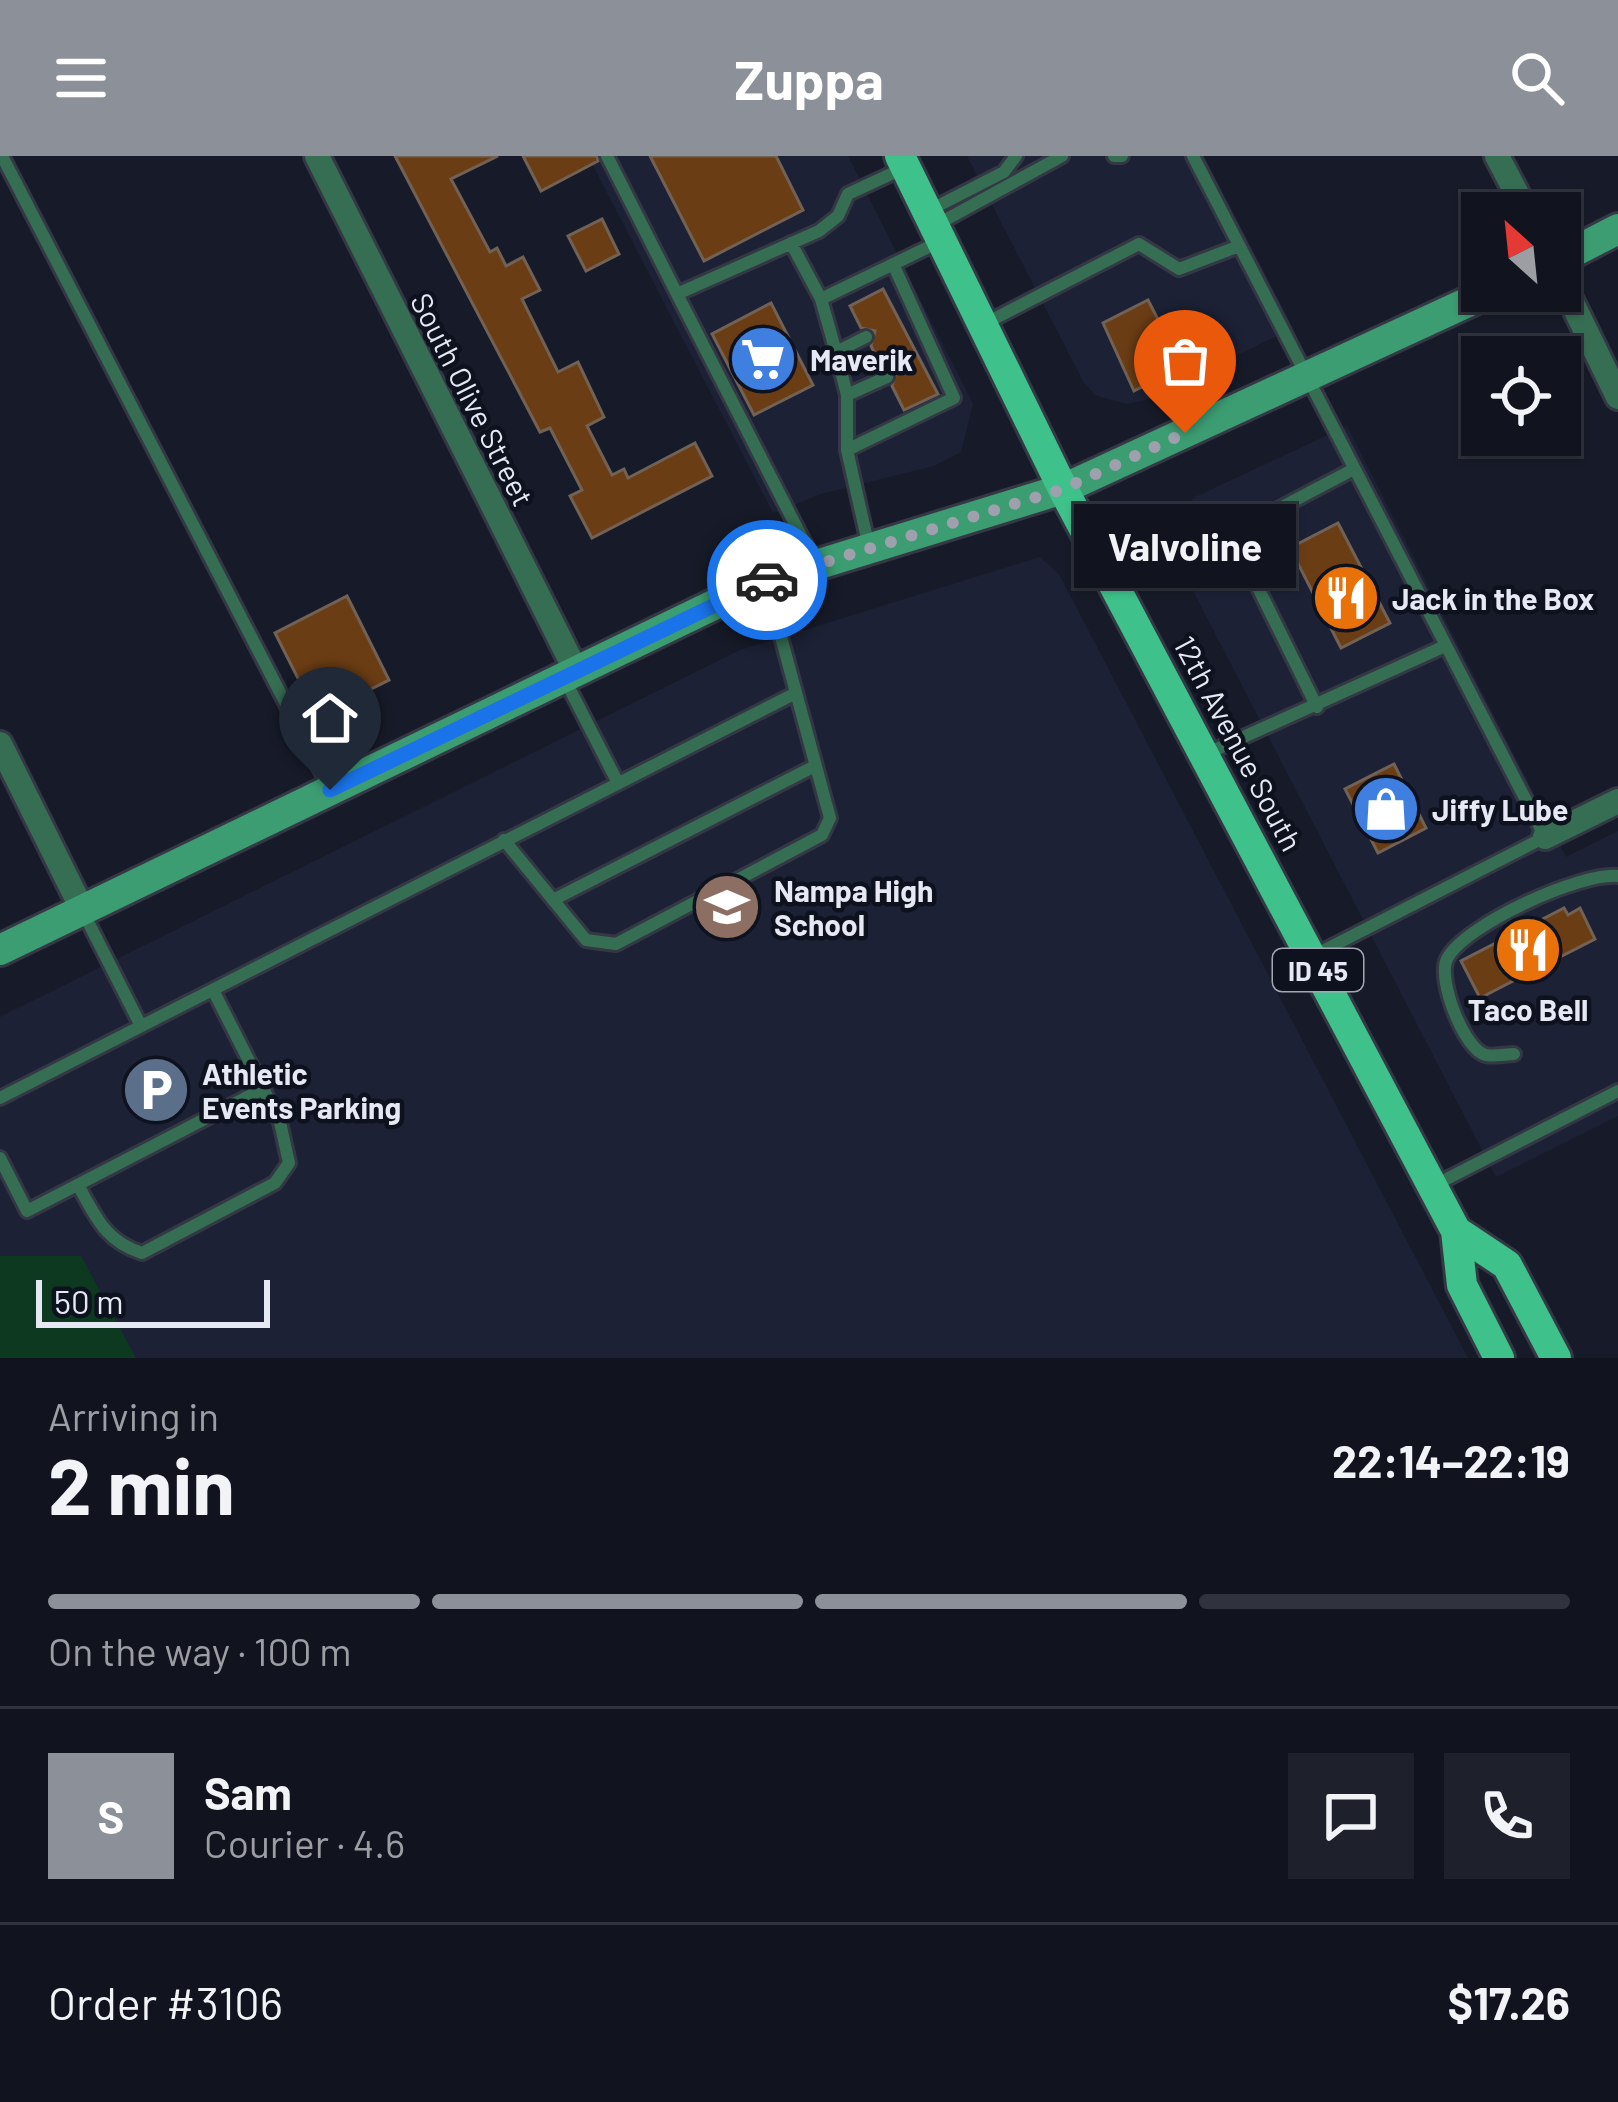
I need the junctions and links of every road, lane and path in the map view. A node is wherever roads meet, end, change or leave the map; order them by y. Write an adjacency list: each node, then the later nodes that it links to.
1 (2, 156): 45 (lane)
2 (316, 156): 38 (street, South Olive Street)
3 (607, 156): 16 (lane)
4 (1016, 156): 10 (lane)
5 (1062, 156): 10 (lane)
6 (1193, 156): 13 (lane)
7 (1497, 156): 9 (street)
8 (902, 162): 10 (main road, 12th Avenue South / ID 45); 12 (lane)
9 (1516, 192)
10 (934, 226): 15 (lane); 22 (main road, 12th Avenue South / ID 45)
11 (1618, 229): 14 (main road)
12 (791, 243): 16 (lane); 17 (lane)
13 (1239, 246): 22 (lane); 28 (lane)
14 (1581, 248)
15 (893, 264): 17 (lane); 19 (lane)
16 (677, 295): 35 (lane)
17 (821, 299): 24 (lane)
18 (1461, 305): 28 (main road)
19 (915, 311): 21 (lane); 25 (lane)
20 (1577, 312): 30 (street)
21 (899, 320)
22 (984, 324): 33 (main road, 12th Avenue South / ID 45)
23 (866, 337): 24 (lane)
24 (836, 352): 29 (lane)
25 (935, 353): 26 (lane); 31 (lane)
26 (920, 360)
27 (887, 377): 29 (lane)
28 (1306, 377): 32 (lane); 33 (main road)
29 (847, 395): 31 (lane)
30 (1618, 397)
31 (847, 450): 34 (lane)
32 (1354, 470): 37 (lane); 40 (lane)
33 (1063, 489): 34 (main road); 42 (main road, 12th Avenue South / ID 45)
34 (869, 549): 35 (main road)
35 (816, 565): 36 (main road)
36 (761, 582): 38 (main road); 39 (lane)
37 (1445, 646): 40 (lane); 47 (lane)
38 (569, 673): 44 (lane); 45 (main road)
39 (794, 694): 43 (lane); 44 (lane)
40 (1317, 707): 42 (lane)
41 (0, 744): 51 (street)
42 (1204, 755): 53 (main road, 12th Avenue South / ID 45)
43 (815, 766): 50 (lane); 50 (lane)
44 (618, 783): 48 (lane)
45 (330, 790): 51 (main road)
46 (1618, 801): 47 (street)
47 (1545, 837): 53 (lane)
48 (504, 840): 50 (lane); 54 (lane)
49 (1618, 876): 56 (lane)
50 (554, 900)
51 (82, 909): 52 (main road); 55 (lane)
52 (0, 950)
53 (1311, 957): 62 (main road, 12th Avenue South / ID 45)
54 (213, 990): 55 (lane); 57 (lane)
55 (141, 1026): 59 (lane)
56 (1514, 1054)
57 (263, 1089): 61 (lane); 61 (lane)
58 (1618, 1091): 62 (lane)
59 (0, 1098)
60 (0, 1158): 61 (lane)
61 (78, 1185)
62 (1432, 1186): 63 (main road, 12th Avenue South / ID 45)
63 (1456, 1231): 64 (main road, 12th Avenue South / ID 45); 65 (main road, 12th Avenue South / ID 45)
64 (1499, 1358)
65 (1556, 1358)

